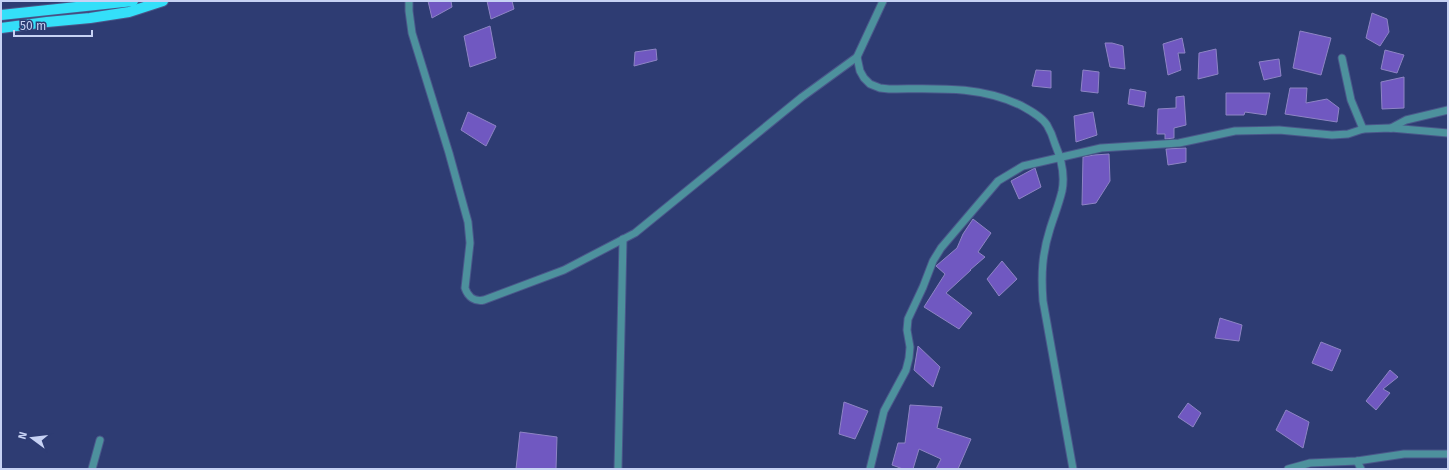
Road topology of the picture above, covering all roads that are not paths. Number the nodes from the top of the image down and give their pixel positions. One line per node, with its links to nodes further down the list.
1 (133, 1): 5 (main road)
2 (163, 1): 6 (main road)
3 (409, 1): 14 (street)
4 (884, 1): 7 (street)
5 (1, 15)
6 (1, 28)
7 (857, 57): 13 (street); 14 (street)
8 (1342, 58): 11 (street)
9 (1448, 110): 10 (street)
10 (1391, 128): 11 (street); 12 (street)
11 (1363, 129): 13 (street)
12 (1448, 133)
13 (1061, 157): 20 (street); 21 (street)
14 (623, 239): 19 (street)
15 (100, 440): 18 (street)
16 (1448, 454): 17 (street)
17 (1357, 460): 22 (street); 23 (street)
18 (92, 469)
19 (618, 469)
20 (870, 469)
21 (1073, 469)
22 (1289, 469)
23 (1361, 469)

